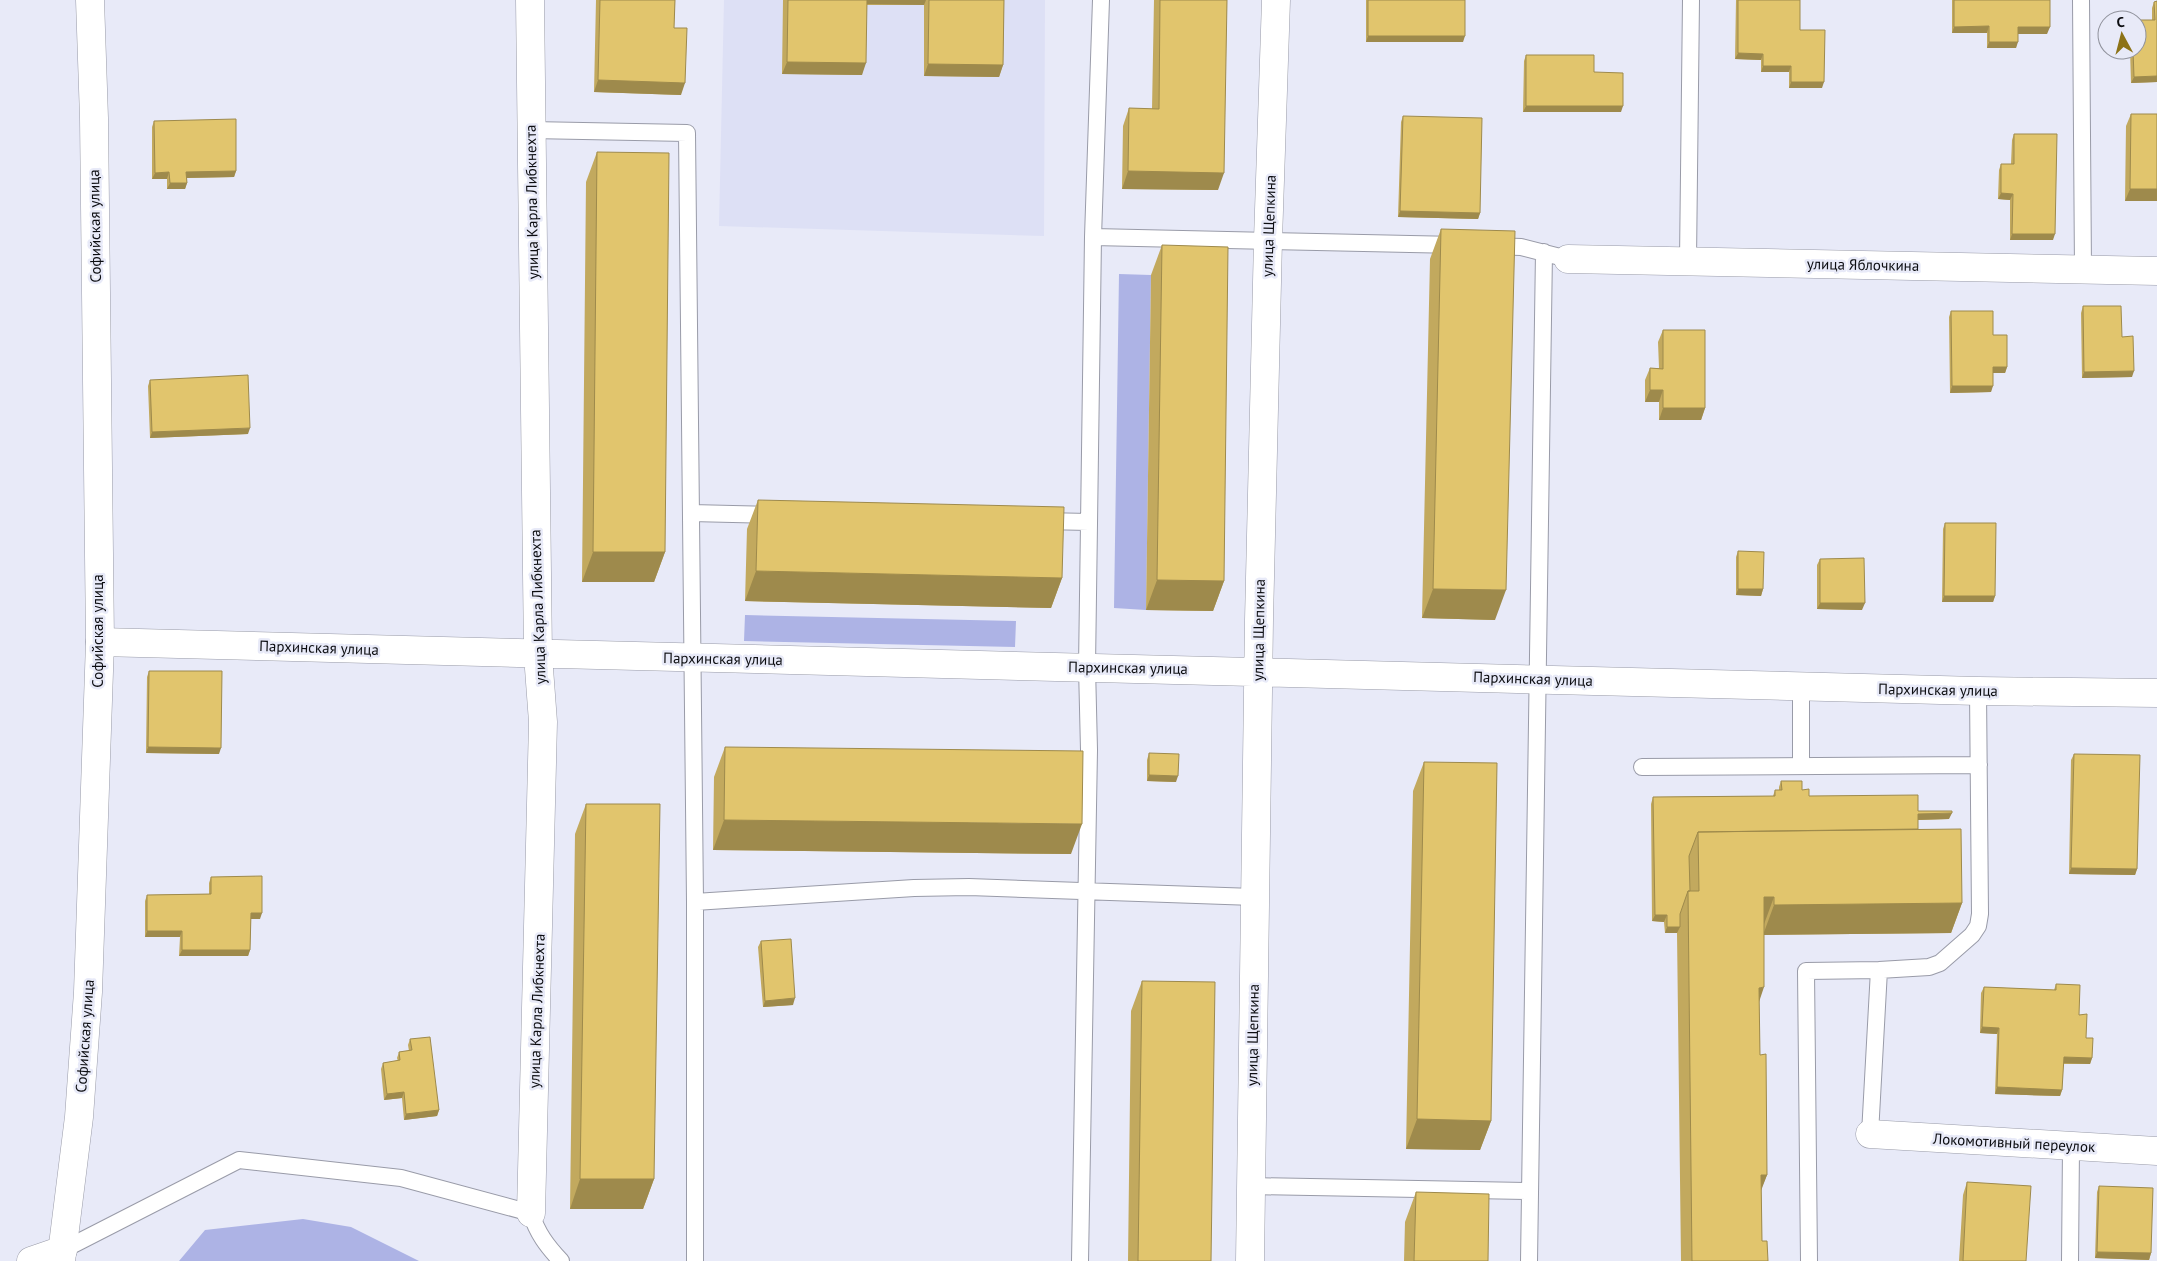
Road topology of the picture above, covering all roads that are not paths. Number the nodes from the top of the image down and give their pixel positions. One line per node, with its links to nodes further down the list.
1 (90, 0): 18 (street, Софийская улица)
2 (530, 0): 7 (street, улица Карла Либкнехта)
3 (1101, 0): 8 (lane)
4 (1276, 0): 9 (street, улица Щепкина)
5 (1691, 0): 11 (lane)
6 (2081, 0): 12 (lane)
7 (532, 130): 14 (lane); 19 (street, улица Карла Либкнехта)
8 (1093, 237): 9 (lane); 17 (lane)
9 (1268, 240): 10 (lane); 22 (street, улица Щепкина)
10 (1556, 256): 11 (street, улица Яблочкина); 23 (lane)
11 (1688, 261): 12 (street, улица Яблочкина)
12 (2083, 270): 13 (street, улица Яблочкина)
13 (2157, 271)
14 (691, 513): 15 (lane); 20 (lane)
15 (790, 515)
16 (1029, 520): 17 (lane)
17 (1089, 522): 21 (lane)
18 (100, 642): 19 (street, Пархинская улица); 40 (street, Софийская улица)
19 (538, 655): 20 (street, Пархинская улица); 39 (street, улица Карла Либкнехта)
20 (693, 658): 21 (street, Пархинская улица); 32 (lane)
21 (1087, 667): 22 (street, Пархинская улица); 30 (lane)
22 (1258, 672): 23 (street, Пархинская улица); 31 (street, улица Щепкина)
23 (1537, 679): 24 (street, Пархинская улица); 38 (lane)
24 (1801, 686): 25 (street, Пархинская улица); 28 (lane)
25 (1978, 691): 26 (street, Пархинская улица); 27 (lane)
26 (2157, 694)
27 (1979, 765): 28 (lane); 33 (lane)
28 (1801, 766): 29 (lane)
29 (1642, 767)
30 (1086, 890): 31 (lane); 32 (lane); 44 (lane)
31 (1254, 897): 37 (street, улица Щепкина)
32 (695, 902): 43 (lane)
33 (1880, 970): 34 (lane); 47 (lane)
34 (1870, 1134): 35 (street, Локомотивный переулок)
35 (2071, 1147): 36 (street, Локомотивный переулок); 48 (lane)
36 (2157, 1151)
37 (1251, 1186): 38 (lane); 45 (street, улица Щепкина)
38 (1529, 1192): 46 (lane)
39 (531, 1213): 40 (lane); 42 (lane)
40 (62, 1256): 41 (street)
41 (31, 1261)
42 (561, 1261)
43 (695, 1261)
44 (1080, 1261)
45 (1250, 1261)
46 (1529, 1261)
47 (1809, 1261)
48 (2070, 1261)

